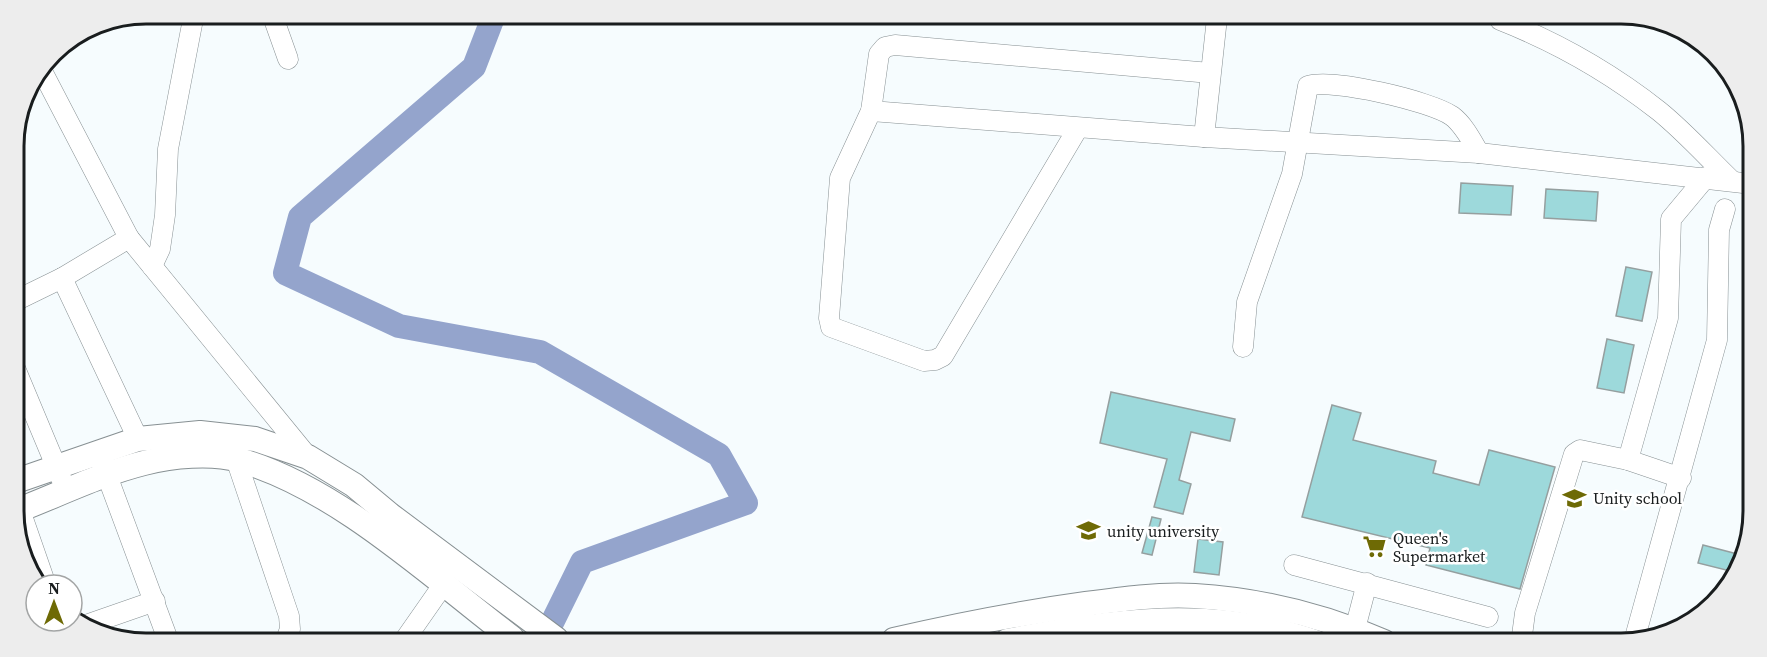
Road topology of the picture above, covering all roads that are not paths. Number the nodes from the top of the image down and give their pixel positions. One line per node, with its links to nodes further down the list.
1 (192, 24): 17 (street)
2 (276, 24): 5 (street)
3 (1215, 24): 6 (street)
4 (1508, 24): 14 (street)
5 (288, 59)
6 (1210, 73): 8 (street); 10 (street)
7 (45, 77): 16 (street)
8 (871, 111): 9 (street); 9 (street)
9 (1078, 128): 10 (street)
10 (1204, 137): 11 (street)
11 (1298, 143): 12 (street); 12 (street); 20 (street)
12 (1479, 153): 13 (street)
13 (1706, 177): 14 (street); 27 (street)
14 (1742, 183)
15 (1725, 209): 32 (street)
16 (129, 238): 17 (street); 18 (street)
17 (152, 266): 25 (street)
18 (62, 278): 19 (street); 22 (street)
19 (24, 291)
20 (1243, 347)
21 (24, 390): 28 (street)
22 (138, 439): 23 (main road); 24 (main road)
23 (276, 445): 25 (main road); 29 (main road)
24 (98, 453): 28 (main road); 30 (street)
25 (308, 457): 50 (main road)
26 (236, 459): 29 (main road); 30 (main road); 47 (street)
27 (1628, 460): 32 (street); 56 (street)
28 (56, 467): 31 (main road); 33 (street)
29 (272, 471): 39 (main road)
30 (108, 475): 33 (main road); 40 (street)
31 (24, 478)
32 (1681, 478): 45 (street)
33 (66, 490): 34 (main road)
34 (24, 508)
35 (25, 531): 37 (street)
36 (1294, 565): 38 (street)
37 (41, 572)
38 (1367, 583): 42 (street); 44 (street)
39 (443, 585): 48 (street); 49 (main road)
40 (155, 601): 43 (street); 46 (street)
41 (1006, 615): 44 (main road); 51 (main road); 52 (street)
42 (1488, 617)
43 (96, 622)
44 (1355, 629): 55 (main road)
45 (1637, 632)
46 (166, 633)
47 (288, 633)
48 (409, 633)
49 (505, 633)
50 (548, 633)
51 (925, 633)
52 (1002, 633)
53 (1051, 633): 54 (main road)
54 (1275, 633)
55 (1364, 633)
56 (1523, 633)

